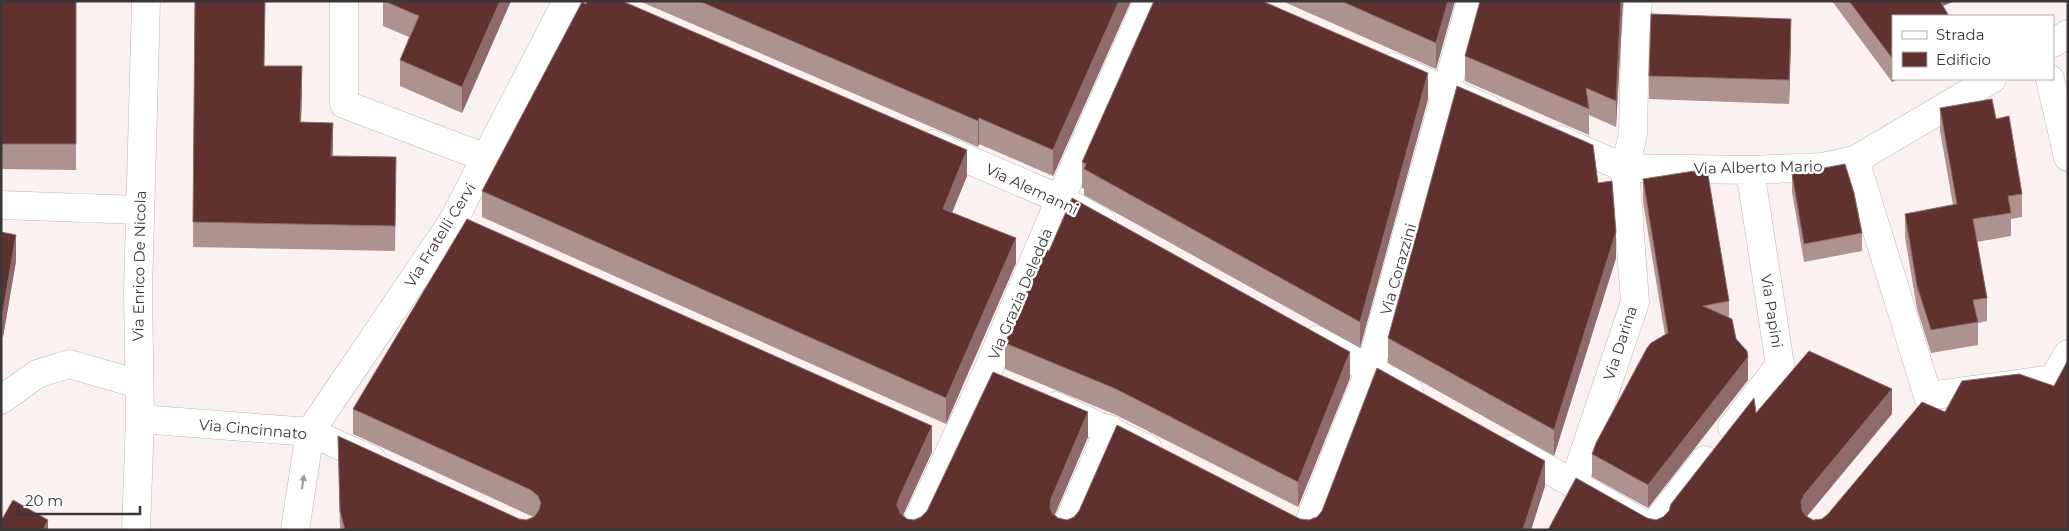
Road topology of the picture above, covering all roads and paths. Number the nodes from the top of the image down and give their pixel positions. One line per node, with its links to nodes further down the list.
1 (146, 1): 23 (street, Via Enrico De Nicola)
2 (344, 1): 17 (street)
3 (566, 1): 17 (street, Via Fratelli Cervi)
4 (1148, 1): 21 (street, Via Grazia Deledda)
5 (1471, 1): 12 (street, Via Corazzini)
6 (1638, 1): 19 (street, Via Darina)
7 (2068, 34): 8 (street)
8 (2054, 42)
9 (1367, 56): 12 (street)
10 (1990, 80): 18 (street, Via Alberto Mario)
11 (2050, 80): 16 (street)
12 (1448, 91): 13 (street); 29 (street, Via Corazzini)
13 (1511, 119)
14 (1538, 130): 19 (street, Via Alberto Mario)
15 (907, 133): 21 (street, Via Alemanni)
16 (2068, 157)
17 (486, 158): 24 (street, Via Fratelli Cervi)
18 (1855, 160): 20 (street, Via Alberto Mario); 33 (street)
19 (1625, 168): 20 (street, Via Alberto Mario); 43 (street, Via Darina)
20 (1750, 170): 45 (street, Via Papini)
21 (1060, 199): 25 (street, Via Alemanni); 30 (street, Via Grazia Deledda)
22 (1, 205): 23 (street)
23 (140, 210): 32 (street, Via Enrico De Nicola)
24 (453, 221): 26 (street); 39 (street, Via Fratelli Cervi)
25 (1120, 232)
26 (480, 233)
27 (1293, 327): 29 (street)
28 (2068, 354): 31 (street)
29 (1370, 369): 35 (street); 50 (street, Via Corazzini)
30 (985, 377): 38 (street); 48 (street, Via Grazia Deledda)
31 (2060, 382): 33 (street)
32 (139, 384): 34 (street); 37 (street, Via Enrico De Nicola)
33 (1928, 396): 36 (street)
34 (1, 400)
35 (1430, 403)
36 (1910, 418)
37 (140, 419): 39 (street, Via Cincinnato); 46 (street, Via Enrico De Nicola)
38 (1109, 430): 41 (street); 49 (street)
39 (310, 432): 42 (street, Via Cincinnato); 47 (street, one-way to 39)
40 (1489, 436): 43 (street)
41 (1169, 460)
42 (391, 469)
43 (1574, 483): 45 (street)
44 (1281, 516): 50 (street)
45 (1654, 529)
46 (136, 530)
47 (295, 530)
48 (912, 530)
49 (1065, 530)
50 (1307, 530)

